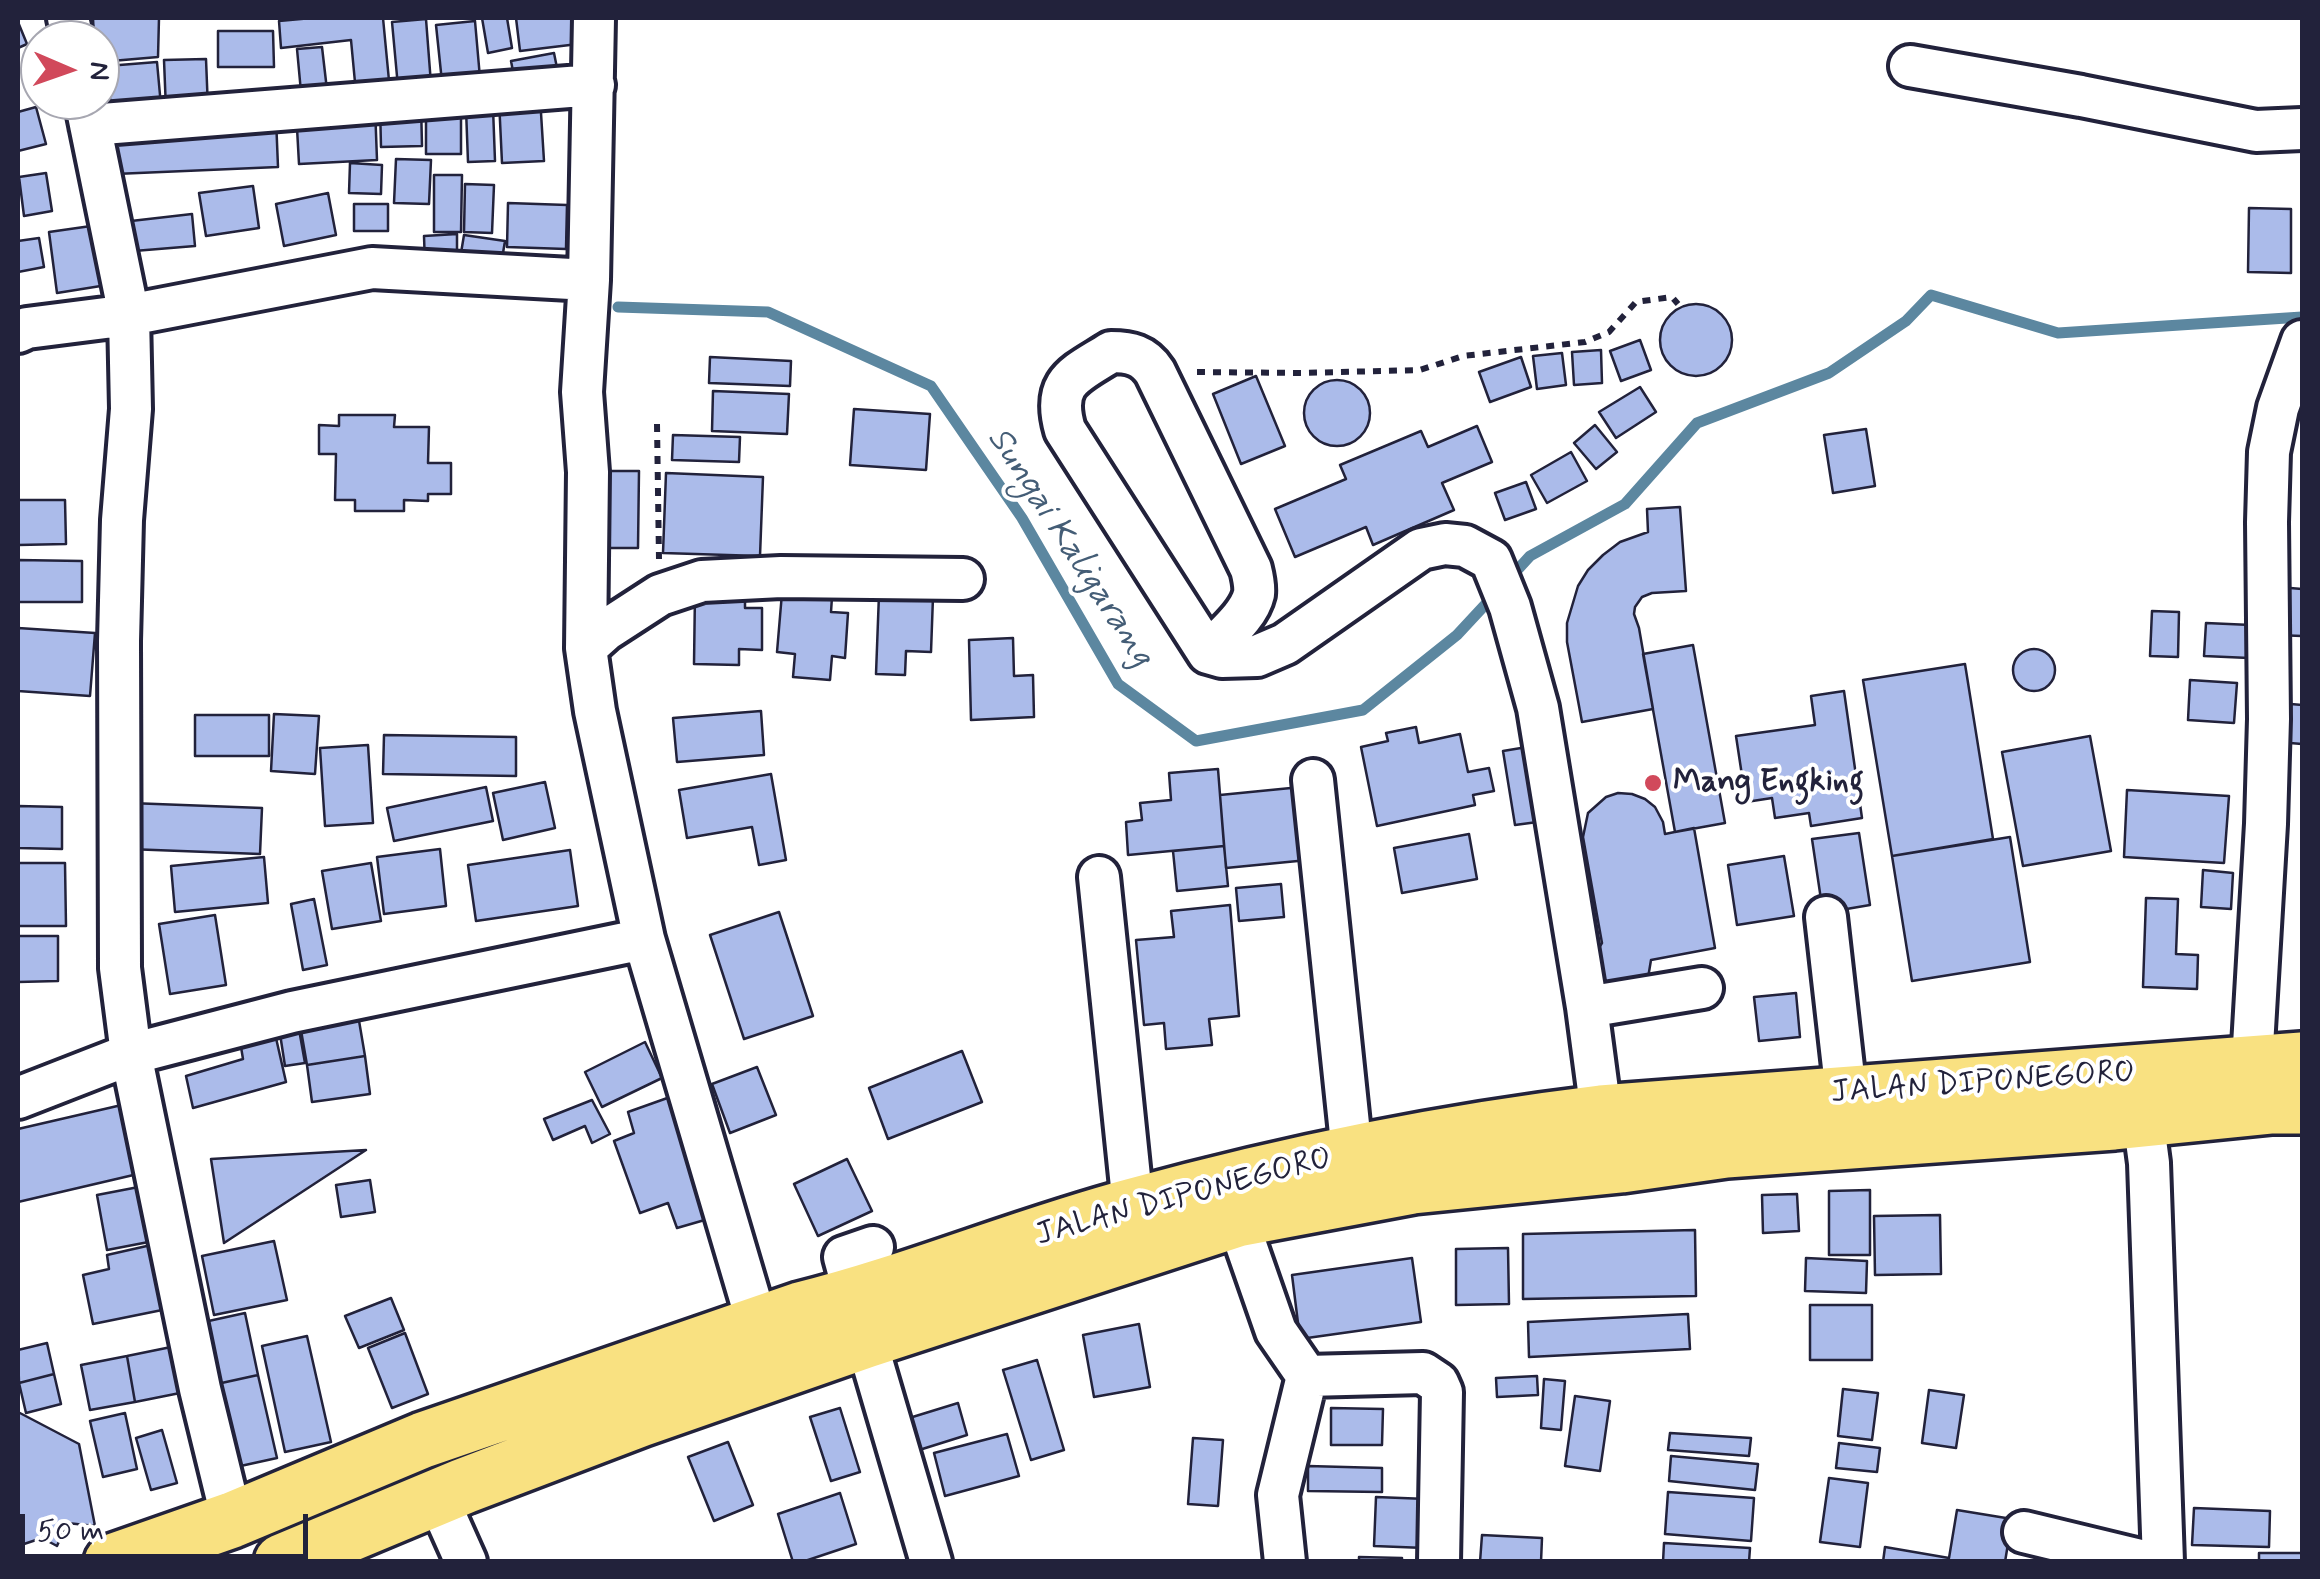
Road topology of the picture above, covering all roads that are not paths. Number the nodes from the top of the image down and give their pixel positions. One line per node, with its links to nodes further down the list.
1 (594, 18): 3 (street)
2 (1910, 66): 6 (street)
3 (594, 86): 4 (street); 7 (street)
4 (120, 110)
5 (90, 120): 8 (street)
6 (2302, 129)
7 (590, 280): 8 (street); 12 (street)
8 (129, 316): 9 (street); 20 (street)
9 (18, 332)
10 (2302, 340): 21 (street)
11 (963, 580): 12 (street)
12 (586, 648): 17 (street)
13 (1208, 652): 13 (street); 19 (street)
14 (1314, 780): 27 (street)
15 (1099, 877): 29 (street)
16 (1826, 916): 22 (street)
17 (644, 939): 20 (street); 32 (street)
18 (1702, 988): 19 (street)
19 (1587, 1007): 26 (street)
20 (131, 1054): 24 (street); 35 (street)
21 (2277, 1061): 23 (highway, JALAN DIPONEGORO)
22 (1846, 1094): 23 (highway, JALAN DIPONEGORO); 26 (highway, JALAN DIPONEGORO)
23 (2137, 1096): 25 (highway, JALAN DIPONEGORO); 28 (highway, JALAN DIPONEGORO); 44 (street)
24 (18, 1098)
25 (2302, 1106)
26 (1601, 1112): 27 (highway, JALAN DIPONEGORO); 28 (street)
27 (1352, 1153): 29 (highway, JALAN DIPONEGORO)
28 (1621, 1165): 30 (highway, JALAN DIPONEGORO)
29 (1132, 1206): 31 (highway, JALAN DIPONEGORO)
30 (1237, 1220): 31 (highway, JALAN DIPONEGORO); 33 (street)
31 (867, 1294): 32 (highway, JALAN DIPONEGORO); 40 (street)
32 (768, 1348): 34 (highway, JALAN DIPONEGORO); 35 (highway, JALAN DIPONEGORO)
33 (1306, 1376): 41 (street); 42 (street)
34 (437, 1497): 38 (highway, JALAN DIPONEGORO); 39 (street)
35 (232, 1520): 37 (highway, JALAN DIPONEGORO)
36 (2024, 1532): 43 (street)
37 (113, 1561)
38 (282, 1562)
39 (466, 1562)
40 (930, 1562)
41 (1285, 1562)
42 (1439, 1562)
43 (2148, 1562)
44 (2163, 1562)

